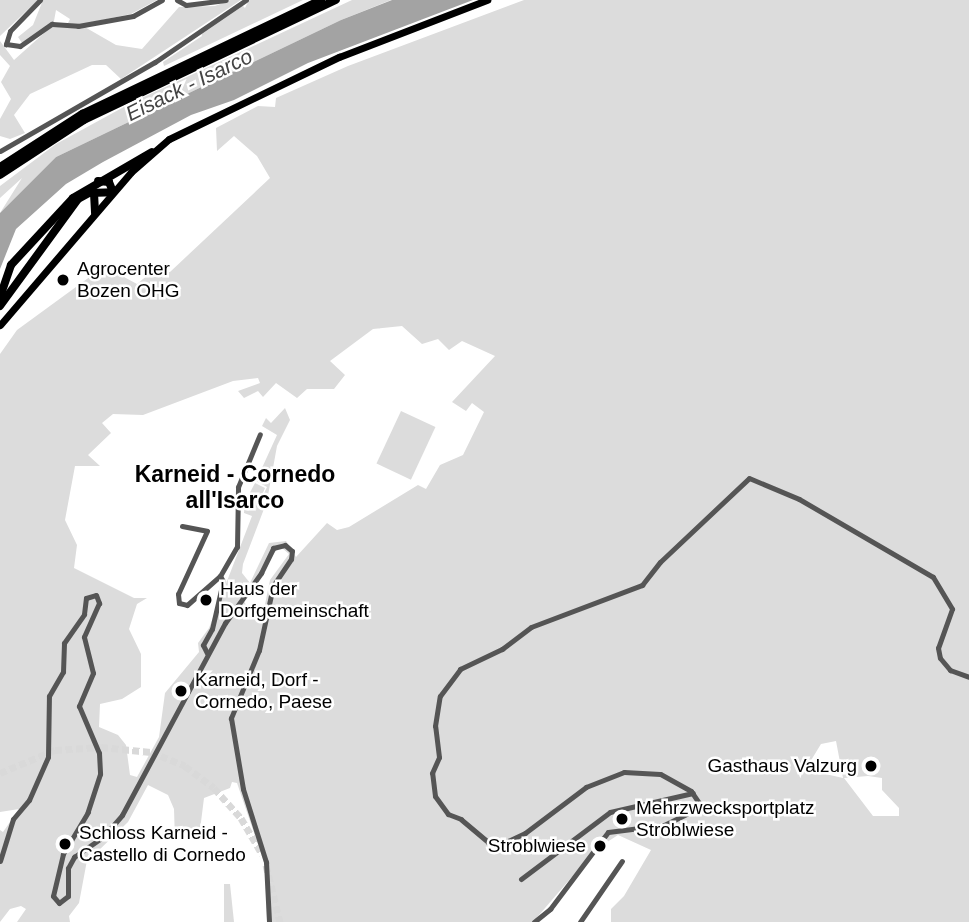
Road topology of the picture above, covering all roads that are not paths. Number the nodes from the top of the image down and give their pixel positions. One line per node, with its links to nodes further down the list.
1 (40, 0): 2 (street)
2 (162, 0)
3 (177, 0): 4 (street)
4 (226, 0)
5 (246, 0): 9 (street)
6 (321, 0): 12 (highway)
7 (336, 0): 10 (highway)
8 (487, 0): 11 (main road)
9 (0, 151)
10 (30, 152): 13 (highway); 14 (highway)
11 (152, 152): 15 (highway); 16 (main road)
12 (0, 167)
13 (0, 175)
14 (0, 180)
15 (98, 181): 16 (highway); 19 (highway)
16 (113, 192): 17 (highway); 18 (main road)
17 (94, 193): 18 (highway); 20 (highway)
18 (95, 213): 21 (main road)
19 (0, 296)
20 (0, 306)
21 (0, 325)
22 (260, 434): 24 (street)
23 (181, 526): 24 (street)
24 (220, 576): 25 (street)
25 (207, 653): 28 (street); 31 (street)
26 (969, 677): 27 (street)
27 (692, 792): 30 (street); 32 (street)
28 (0, 861)
29 (622, 861): 33 (street)
30 (521, 879)
31 (269, 922)
32 (534, 922)
33 (580, 922)

